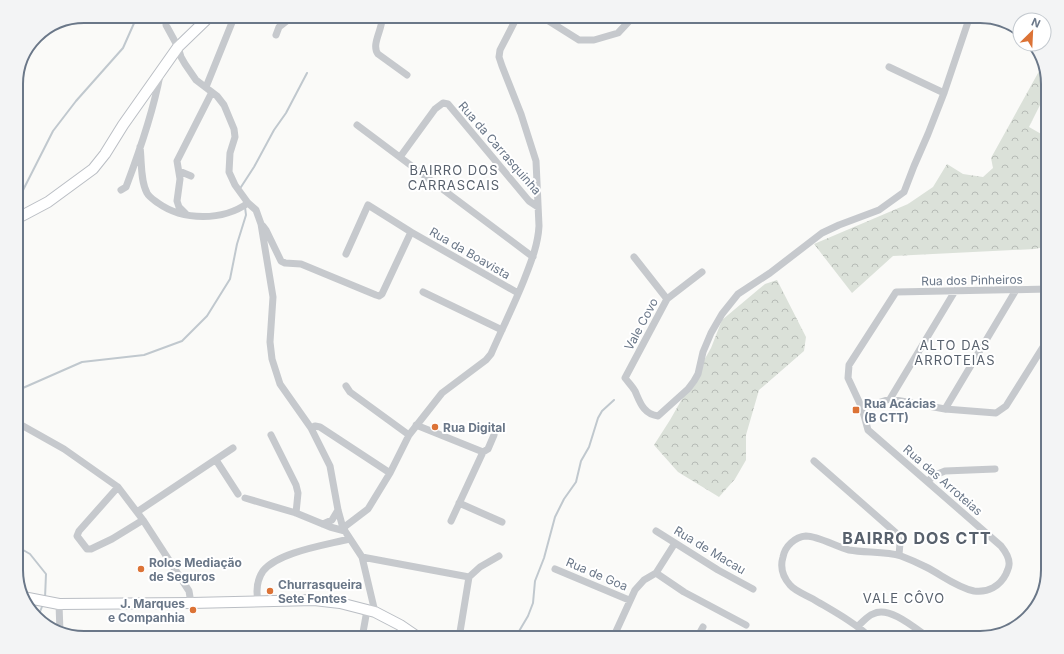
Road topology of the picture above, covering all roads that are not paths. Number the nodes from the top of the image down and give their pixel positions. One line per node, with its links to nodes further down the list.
1 (167, 23): 11 (street)
2 (203, 23): 11 (main road)
3 (232, 23): 15 (street)
4 (285, 23): 10 (street)
5 (382, 23): 14 (street)
6 (514, 23): 25 (street)
7 (552, 23): 8 (street)
8 (627, 23)
9 (968, 23): 17 (street)
10 (276, 35)
11 (178, 47): 13 (main road); 15 (street)
12 (889, 67): 17 (street)
13 (160, 74): 19 (street); 27 (main road)
14 (407, 75)
15 (206, 87): 16 (street)
16 (212, 92): 21 (street); 24 (street)
17 (944, 93): 40 (street, Vale Covo)
18 (357, 124): 20 (street)
19 (140, 147): 23 (street); 26 (street)
20 (400, 157): 25 (street, Rua da Carrasquinha); 31 (street)
21 (179, 171): 22 (street); 26 (street)
22 (191, 176)
23 (121, 190)
24 (250, 205): 26 (street); 28 (street)
25 (538, 207): 31 (street)
26 (186, 214)
27 (23, 215)
28 (261, 224): 29 (street, Rua da Boavista); 49 (street)
29 (411, 232): 30 (street, Rua da Boavista); 39 (street, Rua da Boavista)
30 (346, 254)
31 (533, 257): 39 (street)
32 (634, 257): 40 (street)
33 (702, 272): 40 (street, Vale Covo)
34 (1041, 289): 35 (street, Rua dos Pinheiros)
35 (1016, 290): 36 (street, Rua dos Pinheiros); 46 (street)
36 (955, 291): 38 (street, Rua dos Pinheiros); 44 (street)
37 (423, 292): 41 (street)
38 (896, 292): 45 (street, Rua das Arroteias)
39 (518, 293): 41 (street)
40 (667, 299)
41 (502, 330): 48 (street)
42 (1041, 350): 46 (street)
43 (346, 386): 51 (street)
44 (890, 399): 45 (street); 46 (street)
45 (862, 408): 59 (street, Rua das Arroteias)
46 (945, 409)
47 (23, 426): 60 (street)
48 (416, 426): 51 (street); 54 (street)
49 (311, 428): 58 (street); 64 (street)
50 (271, 435): 66 (street)
51 (408, 435): 58 (street)
52 (494, 435): 54 (street)
53 (234, 448): 55 (street)
54 (483, 452): 63 (street)
55 (216, 460): 61 (street); 65 (street)
56 (814, 461): 75 (street)
57 (995, 469): 59 (street)
58 (390, 473): 71 (street)
59 (928, 481): 75 (street, Rua das Arroteias)
60 (118, 487): 65 (street); 67 (street)
61 (238, 494)
62 (245, 498): 66 (street)
63 (459, 503): 68 (street); 69 (street)
64 (338, 510): 70 (street); 71 (street)
65 (137, 512): 67 (street)
66 (296, 513): 70 (street)
67 (143, 520): 85 (street)
68 (451, 521)
69 (502, 522)
70 (323, 524): 71 (street)
71 (344, 530): 73 (street)
72 (656, 531): 74 (street, Rua de Macau)
73 (349, 539): 77 (street); 84 (street)
74 (675, 543): 79 (street); 81 (street, Rua de Macau)
75 (899, 555): 91 (street, Rua das Arroteias)
76 (499, 556): 80 (street)
77 (362, 557): 80 (street); 87 (street)
78 (555, 568): 83 (street, Rua de Goa)
79 (656, 572): 83 (street); 88 (street)
80 (469, 577): 94 (street)
81 (753, 589)
82 (30, 598): 86 (main road)
83 (629, 600): 95 (street)
84 (258, 601): 85 (main road); 87 (main road)
85 (191, 603): 86 (main road)
86 (59, 604): 89 (street)
87 (371, 611): 92 (street); 93 (main road)
88 (746, 625)
89 (60, 626)
90 (703, 626): 96 (street)
91 (858, 626): 97 (street, Rua das Arroteias); 98 (street)
92 (364, 631)
93 (409, 631)
94 (461, 631)
95 (616, 631)
96 (700, 631)
97 (863, 631)
98 (919, 631)

